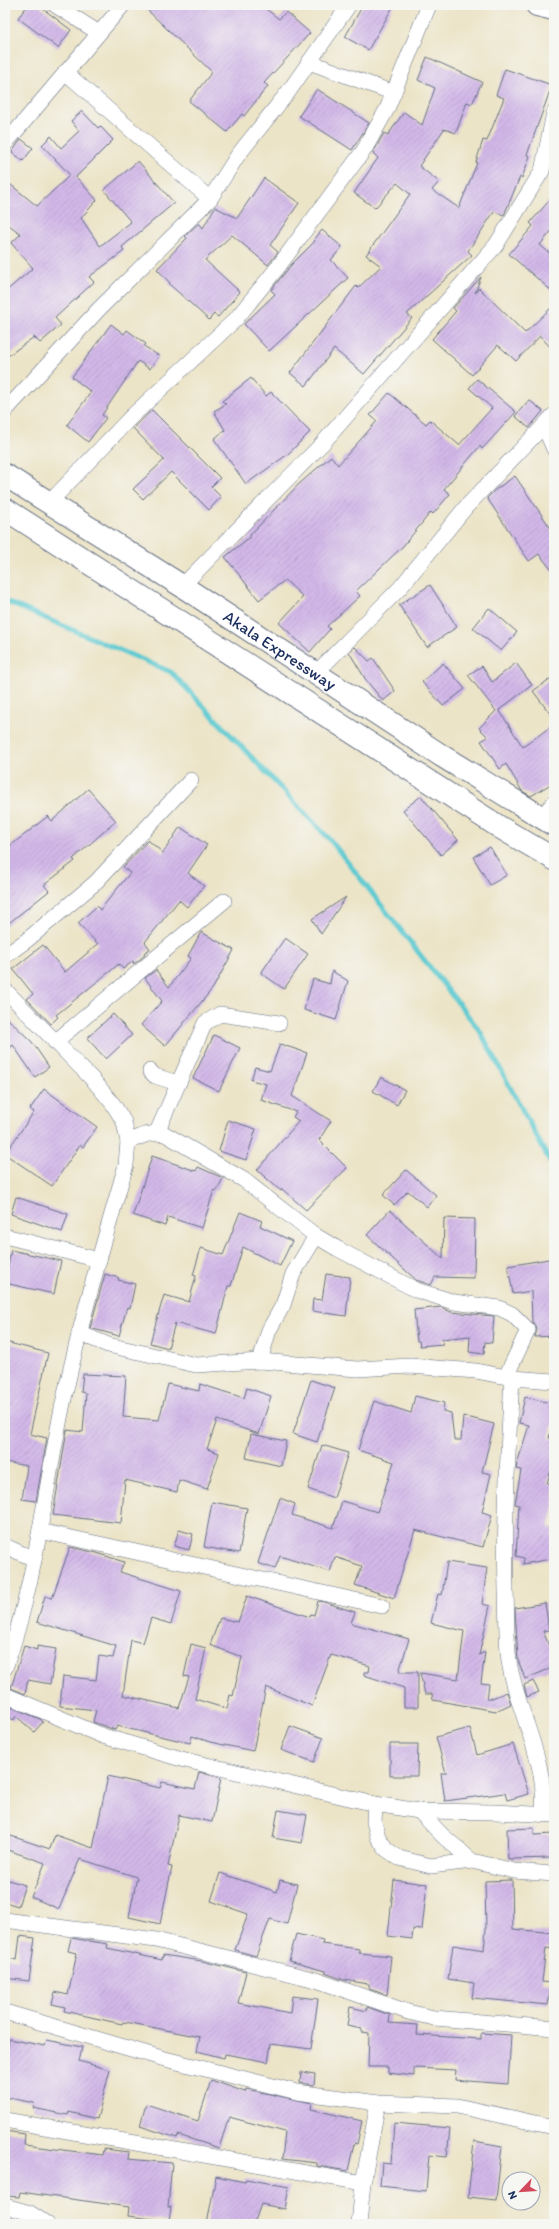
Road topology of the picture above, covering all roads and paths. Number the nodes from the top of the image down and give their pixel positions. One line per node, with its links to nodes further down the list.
1 (55, 5): 7 (street)
2 (123, 5): 7 (street)
3 (349, 5): 8 (street)
4 (428, 5): 10 (street)
5 (537, 5): 6 (main road)
6 (554, 9)
7 (99, 33): 9 (street)
8 (309, 62): 10 (street); 14 (street)
9 (65, 72): 12 (street); 14 (street)
10 (394, 93): 19 (street)
11 (554, 113): 13 (street)
12 (5, 144)
13 (551, 144): 21 (street)
14 (210, 199): 15 (street)
15 (5, 411)
16 (549, 421): 17 (street); 22 (street)
17 (554, 450)
18 (9, 486): 19 (main road, Akala Expressway)
19 (49, 503): 21 (main road, Akala Expressway)
20 (5, 509): 25 (main road, Akala Expressway)
21 (182, 586): 22 (main road, Akala Expressway)
22 (316, 673): 24 (main road, Akala Expressway)
23 (191, 780): 27 (street)
24 (550, 815)
25 (554, 859)
26 (224, 901): 30 (street)
27 (5, 956)
28 (5, 990): 30 (street)
29 (279, 1023): 32 (street)
30 (55, 1042): 34 (street)
31 (150, 1071): 32 (street)
32 (177, 1083): 33 (street)
33 (157, 1132): 34 (street); 36 (street)
34 (128, 1142): 37 (street)
35 (5, 1236): 37 (street)
36 (316, 1236): 39 (street); 40 (street)
37 (99, 1260): 38 (street)
38 (79, 1333): 39 (street); 42 (street)
39 (260, 1361): 40 (street)
40 (513, 1378): 41 (street); 50 (street)
41 (554, 1381)
42 (40, 1531): 44 (street); 45 (street)
43 (5, 1546): 44 (street)
44 (34, 1559): 46 (street)
45 (382, 1606)
46 (5, 1668)
47 (5, 1695): 48 (street)
48 (375, 1804): 49 (street); 51 (street)
49 (419, 1811): 50 (street); 51 (street)
50 (549, 1814)
51 (472, 1861): 52 (street)
52 (554, 1874)
53 (5, 1920): 55 (street)
54 (5, 2012): 56 (street)
55 (554, 2028)
56 (378, 2103): 58 (street); 59 (street)
57 (5, 2120): 59 (street)
58 (554, 2127)
59 (363, 2183): 62 (street)
60 (5, 2206): 61 (street)
61 (47, 2224)
62 (358, 2224)

